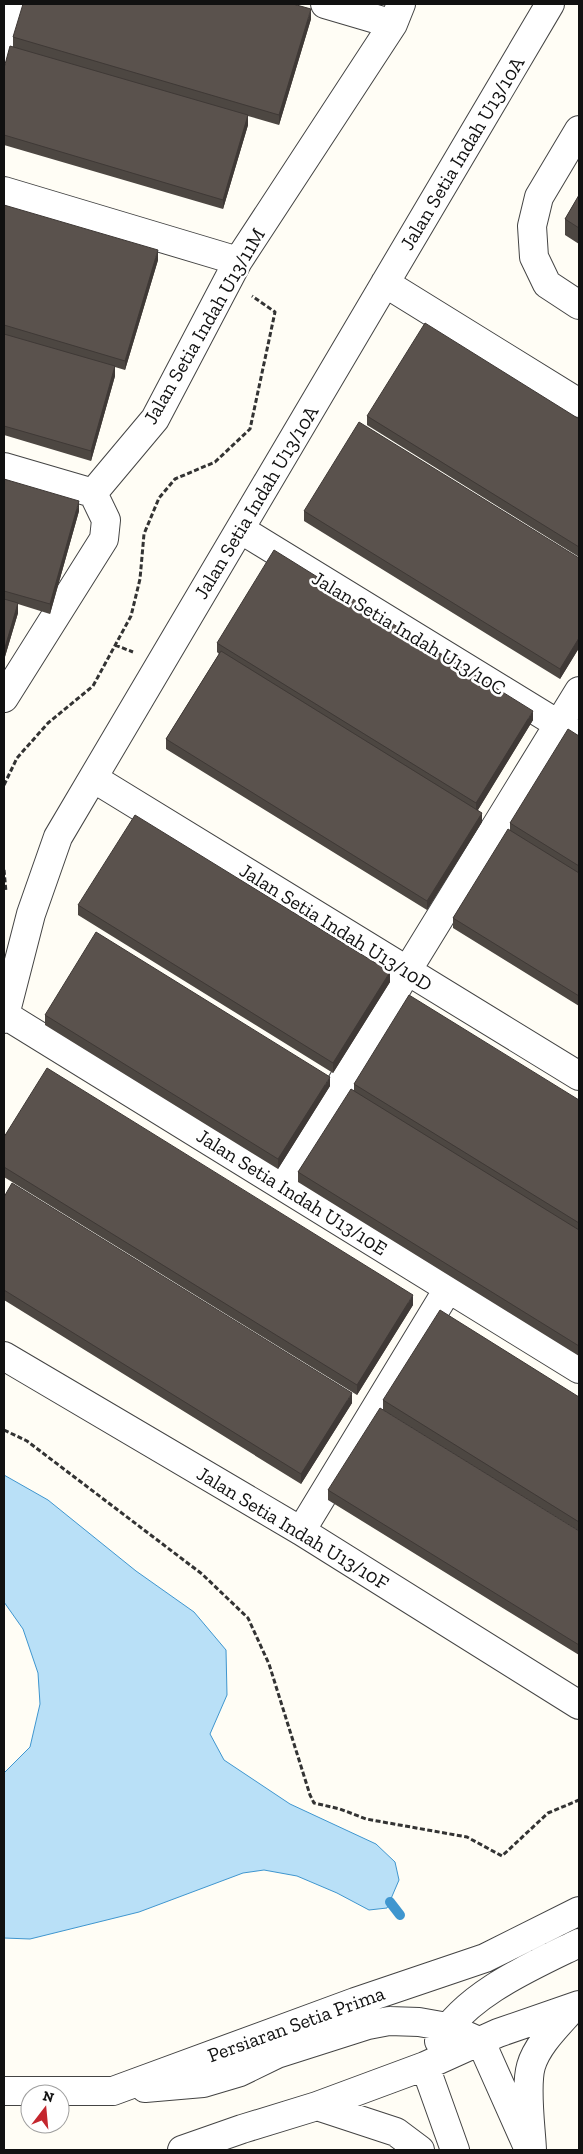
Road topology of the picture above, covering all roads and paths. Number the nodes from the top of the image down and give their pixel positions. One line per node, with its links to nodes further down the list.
1 (18, 4): 5 (street)
2 (325, 4): 4 (street)
3 (550, 4): 9 (street, Jalan Setia Indah U13/10A)
4 (397, 14): 8 (street, Jalan Setia Indah U13/11M)
5 (4, 51)
6 (579, 130): 10 (street)
7 (4, 191): 8 (street)
8 (238, 261): 14 (street, Jalan Setia Indah U13/11M)
9 (385, 283): 12 (street); 15 (street, Jalan Setia Indah U13/10A)
10 (579, 305)
11 (276, 312): 20 (path)
12 (579, 403)
13 (4, 467): 14 (street)
14 (93, 493): 17 (street)
15 (240, 529): 18 (street, Jalan Setia Indah U13/10C); 19 (street, Jalan Setia Indah U13/10A)
16 (579, 692): 18 (street)
17 (4, 698)
18 (569, 731): 23 (street)
19 (93, 778): 23 (street, Jalan Setia Indah U13/10D); 24 (street, Jalan Setia Indah U13/10A)
20 (4, 784)
21 (4, 870): 22 (path)
22 (6, 894)
23 (407, 972): 25 (street, Jalan Setia Indah U13/10D); 26 (street)
24 (4, 1017): 26 (street, Jalan Setia Indah U13/10E)
25 (579, 1076)
26 (282, 1186): 27 (street, Jalan Setia Indah U13/10E)
27 (448, 1289): 29 (street, Jalan Setia Indah U13/10E); 31 (street)
28 (4, 1356): 31 (street, Jalan Setia Indah U13/10F)
29 (579, 1370)
30 (4, 1430): 33 (path)
31 (301, 1531): 32 (street, Jalan Setia Indah U13/10F)
32 (579, 1704)
33 (579, 1800)
34 (579, 1912): 41 (street, Persiaran Setia Prima)
35 (579, 1943): 37 (street)
36 (575, 2007): 38 (street); 47 (street)
37 (448, 2027): 38 (street); 39 (street); 41 (street)
38 (481, 2042): 39 (street); 47 (street)
39 (425, 2066): 42 (street); 46 (street)
40 (4, 2091): 41 (street, Persiaran Setia Prima)
41 (113, 2091)
42 (317, 2106): 43 (street); 45 (street)
43 (234, 2140): 44 (street)
44 (182, 2150)
45 (420, 2150)
46 (454, 2150)
47 (531, 2150)

